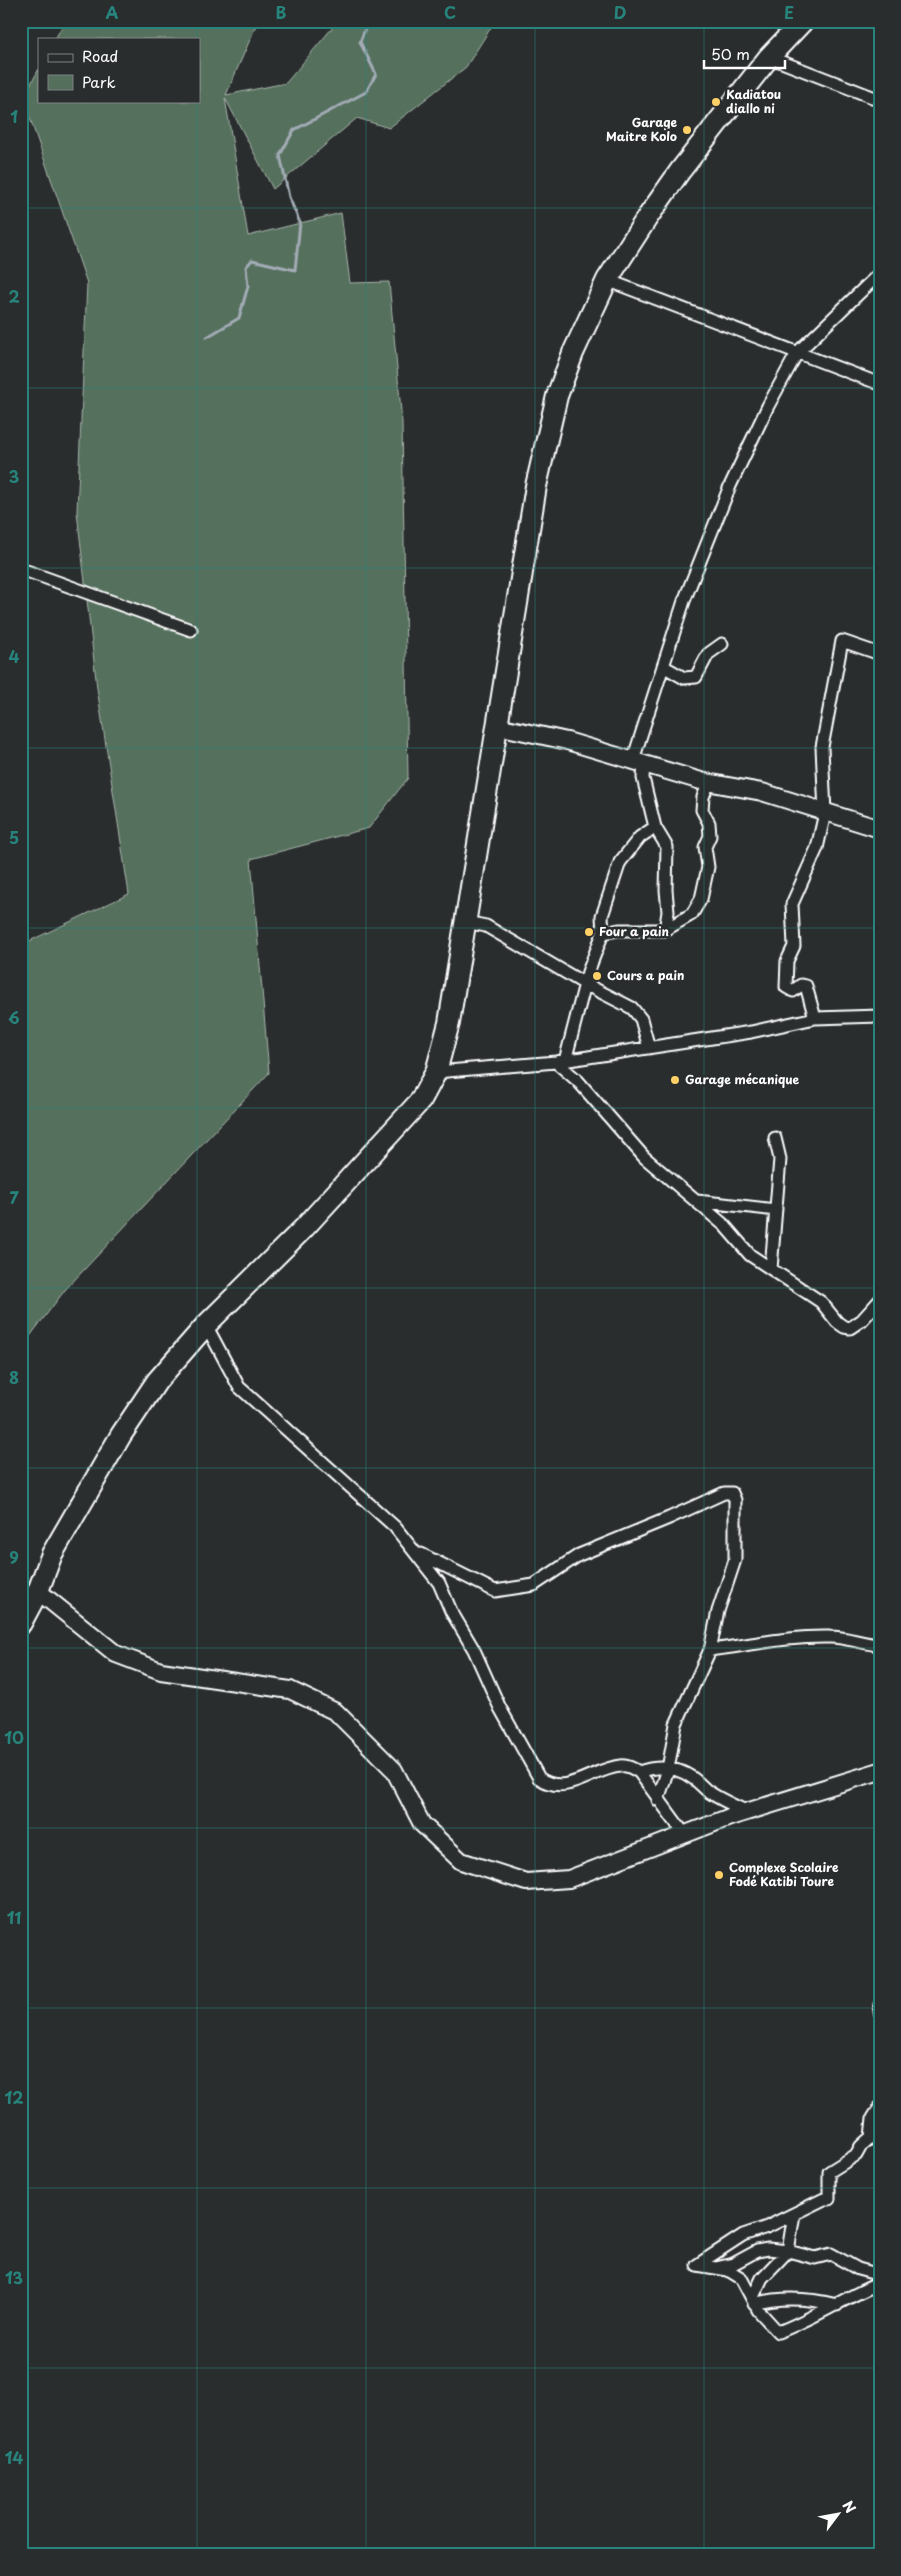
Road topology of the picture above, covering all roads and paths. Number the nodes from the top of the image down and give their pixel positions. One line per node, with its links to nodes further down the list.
1 (803, 21): 2 (highway)
2 (769, 57): 3 (street); 5 (highway)
3 (880, 100)
4 (880, 273): 6 (street)
5 (607, 280): 6 (street); 13 (highway)
6 (797, 354): 7 (street); 12 (street)
7 (880, 384)
8 (21, 569): 9 (street)
9 (191, 630)
10 (722, 644): 12 (street)
11 (880, 654): 16 (street)
12 (663, 666): 14 (street)
13 (497, 726): 14 (street); 19 (highway)
14 (639, 762): 15 (street); 17 (street)
15 (709, 782): 16 (street); 20 (street)
16 (825, 813): 18 (street); 24 (street)
17 (655, 827): 20 (street); 21 (street)
18 (880, 829)
19 (466, 922): 22 (street); 27 (highway)
20 (664, 930): 21 (street)
21 (603, 933): 22 (street)
22 (585, 984): 25 (street); 26 (street)
23 (880, 1016): 24 (street)
24 (815, 1018): 25 (street)
25 (649, 1048): 26 (street)
26 (560, 1062): 27 (street); 29 (street)
27 (436, 1072): 33 (highway)
28 (775, 1138): 30 (street)
29 (697, 1201): 30 (street); 31 (street)
30 (776, 1210): 31 (street)
31 (771, 1269): 32 (street)
32 (880, 1300)
33 (206, 1325): 34 (street); 35 (highway)
34 (418, 1553): 38 (street); 41 (street)
35 (38, 1591): 36 (highway); 44 (street)
36 (21, 1623)
37 (880, 1645): 38 (street)
38 (710, 1650): 39 (street)
39 (668, 1769): 41 (street); 42 (street); 43 (street)
40 (880, 1771): 43 (street)
41 (639, 1772): 42 (street)
42 (658, 1800): 44 (street)
43 (748, 1812): 44 (street)
44 (685, 1835)
45 (880, 2005): 46 (street)
46 (880, 2012)
47 (880, 2107): 48 (street)
48 (794, 2214): 49 (street); 50 (street)
49 (788, 2250): 50 (street); 51 (street); 53 (street)
50 (716, 2268): 53 (street)
51 (880, 2275)
52 (880, 2283): 54 (street)
53 (753, 2302): 54 (street); 54 (street)
54 (837, 2305)

